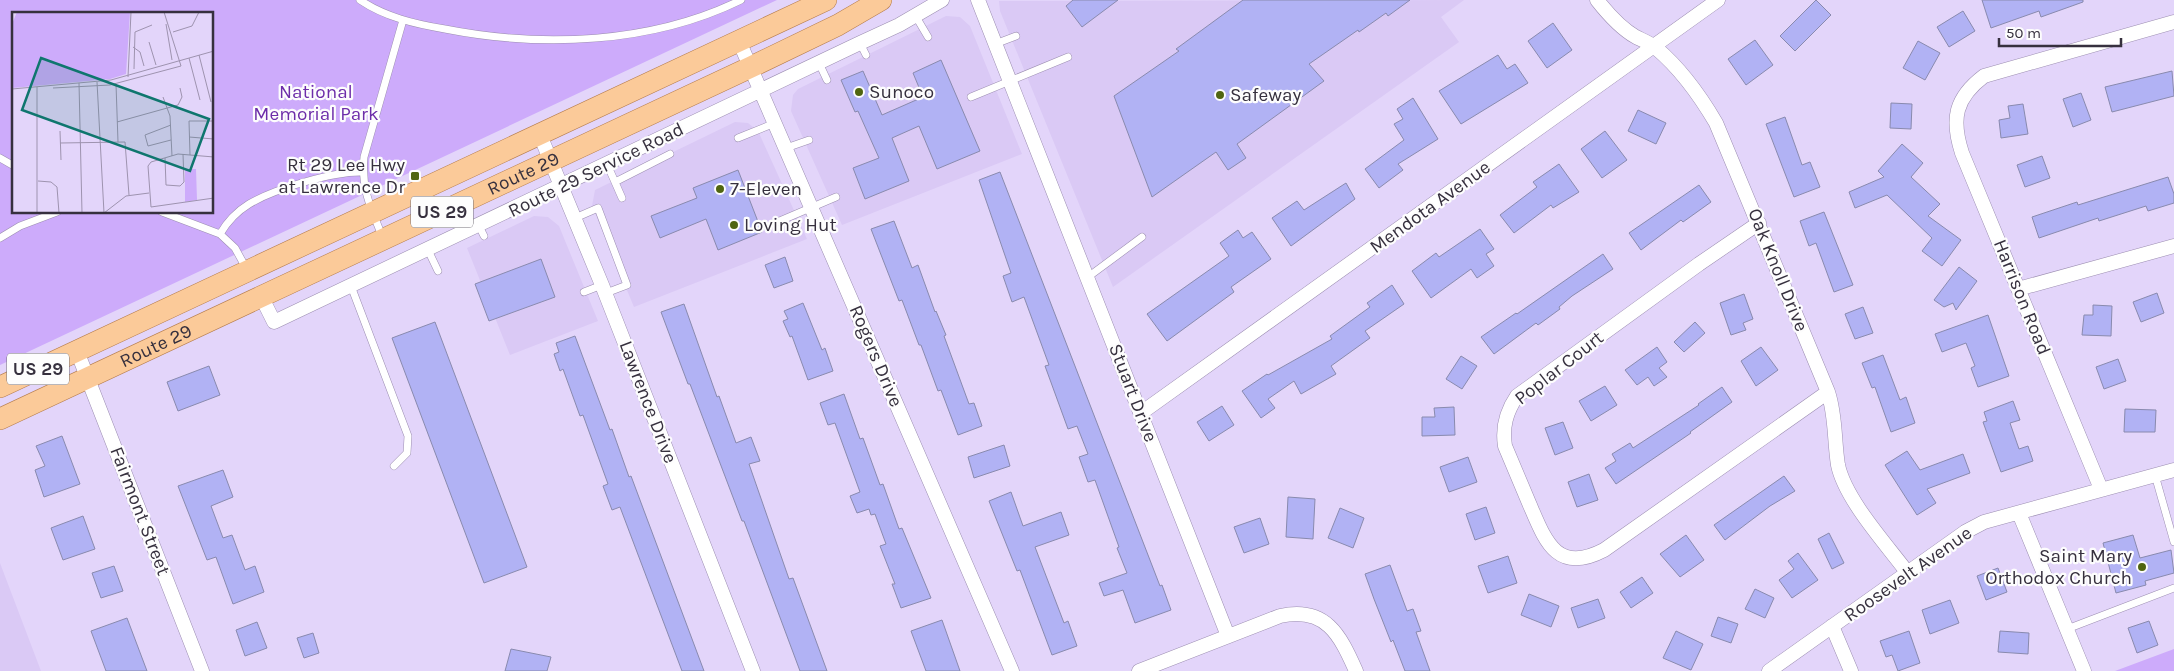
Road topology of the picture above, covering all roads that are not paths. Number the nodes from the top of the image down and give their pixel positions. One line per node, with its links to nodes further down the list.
1 (360, 0): 10 (lane)
2 (741, 0): 10 (lane)
3 (826, 0): 14 (main road, Route 29 / US 29)
4 (881, 0): 19 (main road, Route 29 / US 29)
5 (942, 0): 9 (street, Route 29 Service Road)
6 (978, 0): 15 (street, Stuart Drive)
7 (1597, 0): 16 (street, Oak Knoll Drive)
8 (1718, 0): 16 (street, Mendota Avenue)
9 (915, 15): 13 (lane); 18 (street, Route 29 Service Road)
10 (403, 20): 34 (lane)
11 (2174, 22): 57 (street, Harrison Road)
12 (1016, 36): 15 (lane)
13 (928, 37)
14 (739, 41): 19 (street, Rogers Drive); 25 (main road, Route 29 / US 29)
15 (995, 44): 21 (street, Stuart Drive)
16 (1654, 46): 45 (street, Oak Knoll Drive); 64 (street, Mendota Avenue)
17 (1068, 57): 21 (lane)
18 (820, 63): 20 (lane); 22 (street, Route 29 Service Road)
19 (751, 67): 22 (street, Rogers Drive); 31 (main road, Route 29 / US 29)
20 (827, 80)
21 (1010, 82): 23 (lane); 54 (street, Stuart Drive)
22 (761, 91): 24 (street, Rogers Drive); 32 (street, Route 29 Service Road)
23 (971, 97)
24 (776, 123): 26 (lane); 28 (street, Rogers Drive)
25 (540, 134): 31 (street, Lawrence Drive); 40 (main road, Route 29 / US 29)
26 (738, 138)
27 (809, 140): 28 (lane)
28 (786, 148): 39 (street, Rogers Drive)
29 (670, 154): 35 (lane)
30 (0, 158): 33 (lane)
31 (551, 159): 36 (street, Lawrence Drive); 49 (main road, Route 29 / US 29)
32 (607, 164): 35 (lane); 36 (street, Route 29 Service Road)
33 (12, 165)
34 (362, 172): 40 (lane); 46 (lane)
35 (615, 182): 38 (lane)
36 (562, 185): 43 (street, Lawrence Drive); 51 (street, Route 29 Service Road)
37 (836, 197): 39 (lane)
38 (622, 198)
39 (812, 207): 44 (lane); 79 (street, Rogers Drive)
40 (373, 212): 49 (lane); 52 (main road, Route 29 / US 29)
41 (52, 214): 48 (lane)
42 (167, 214): 46 (lane)
43 (575, 218): 56 (street, Lawrence Drive); 56 (lane)
44 (775, 223)
45 (1759, 224): 63 (street, Oak Knoll Drive); 63 (street, Poplar Court)
46 (220, 234): 52 (lane)
47 (1142, 237): 54 (lane)
48 (0, 238)
49 (384, 239): 59 (main road, Route 29 / US 29)
50 (2174, 246): 57 (street)
51 (428, 250): 53 (lane); 55 (street, Route 29 Service Road)
52 (248, 271): 60 (main road, Route 29 / US 29)
53 (438, 271)
54 (1088, 277): 64 (street, Stuart Drive)
55 (351, 286): 59 (street, Route 29 Service Road); 66 (lane)
56 (604, 289): 58 (lane); 78 (street, Lawrence Drive)
57 (2018, 289): 69 (street, Harrison Road)
58 (584, 292)
59 (261, 296): 61 (main road, Route 29 / US 29)
60 (77, 351): 61 (street, Fairmont Street); 62 (main road, Route 29 / US 29)
61 (89, 378): 65 (main road, Route 29 / US 29); 77 (street, Fairmont Street)
62 (0, 387)
63 (1828, 392): 72 (street, Oak Knoll Drive)
64 (1141, 413): 76 (street, Stuart Drive)
65 (0, 419)
66 (394, 466)
67 (2174, 470): 68 (street, Roosevelt Avenue)
68 (2154, 475): 69 (street, Roosevelt Avenue); 71 (lane)
69 (2101, 489): 70 (street, Roosevelt Avenue)
70 (2019, 513): 72 (street, Roosevelt Avenue); 75 (street)
71 (2174, 542)
72 (1907, 572): 74 (street, Roosevelt Avenue)
73 (2174, 588): 75 (lane)
74 (1832, 626): 82 (street, Roosevelt Avenue); 83 (street)
75 (2067, 629): 84 (street)
76 (1228, 636): 80 (street); 81 (street)
77 (202, 671)
78 (753, 671)
79 (1012, 671)
80 (1139, 671)
81 (1356, 671)
82 (1769, 671)
83 (1851, 671)
84 (2084, 671)

